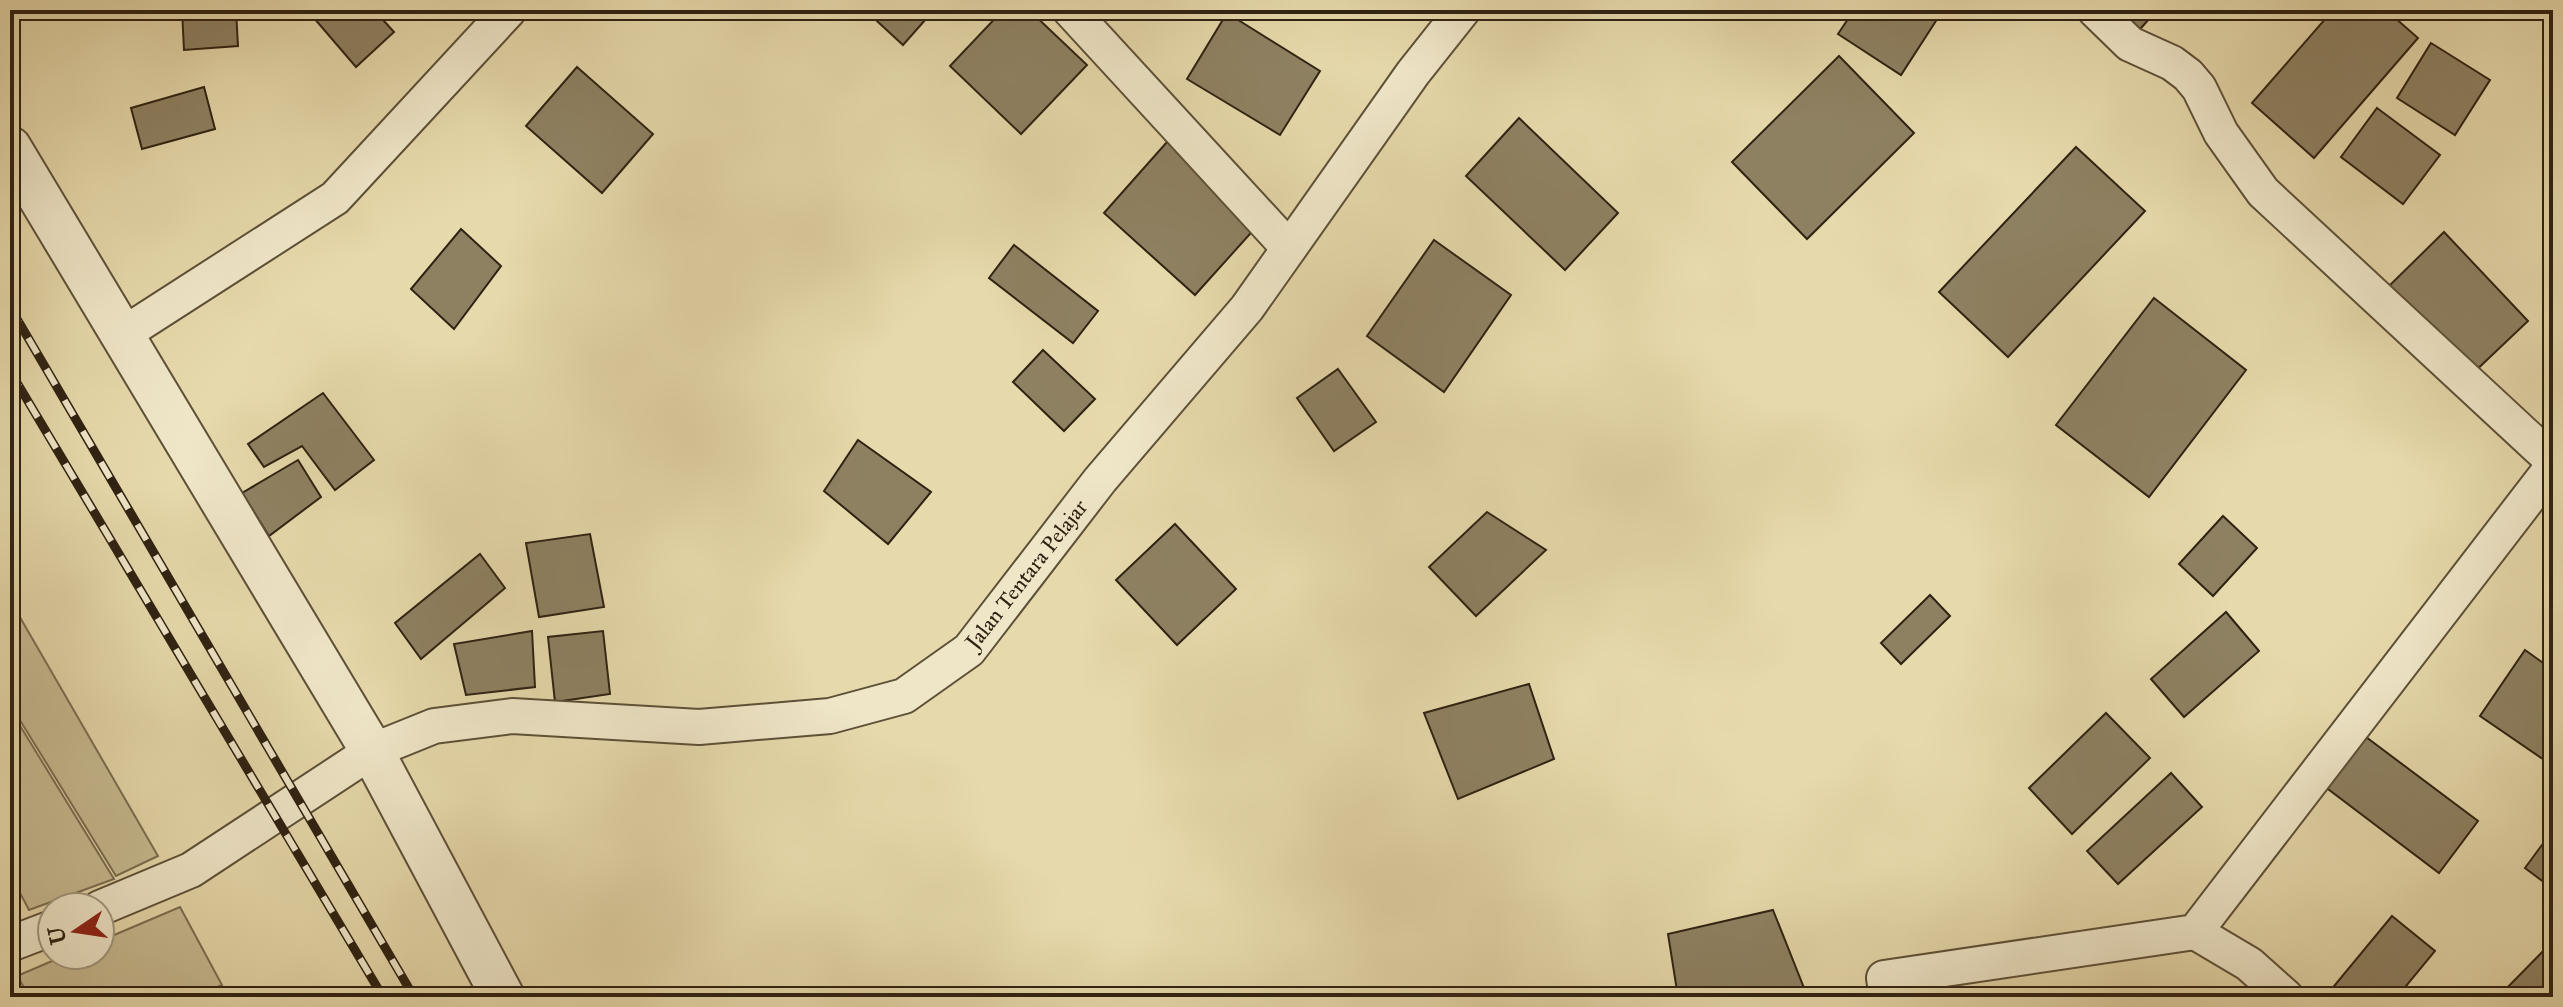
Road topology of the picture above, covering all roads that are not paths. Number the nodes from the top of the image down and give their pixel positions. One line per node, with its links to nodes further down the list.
1 (509, 10): 7 (street)
2 (1070, 10): 6 (street)
3 (1463, 10): 6 (street, Jalan Tentara Pelajar)
4 (2095, 10): 8 (street)
5 (10, 148): 7 (street)
6 (1289, 248): 9 (street, Jalan Tentara Pelajar)
7 (122, 335): 9 (street)
8 (2553, 464): 11 (street)
9 (372, 751): 10 (street, Jalan Tentara Pelajar); 14 (street)
10 (116, 901)
11 (2195, 932): 15 (street); 16 (street)
12 (36, 934): 13 (street)
13 (10, 944)
14 (503, 997)
15 (1887, 997)
16 (2286, 997)

